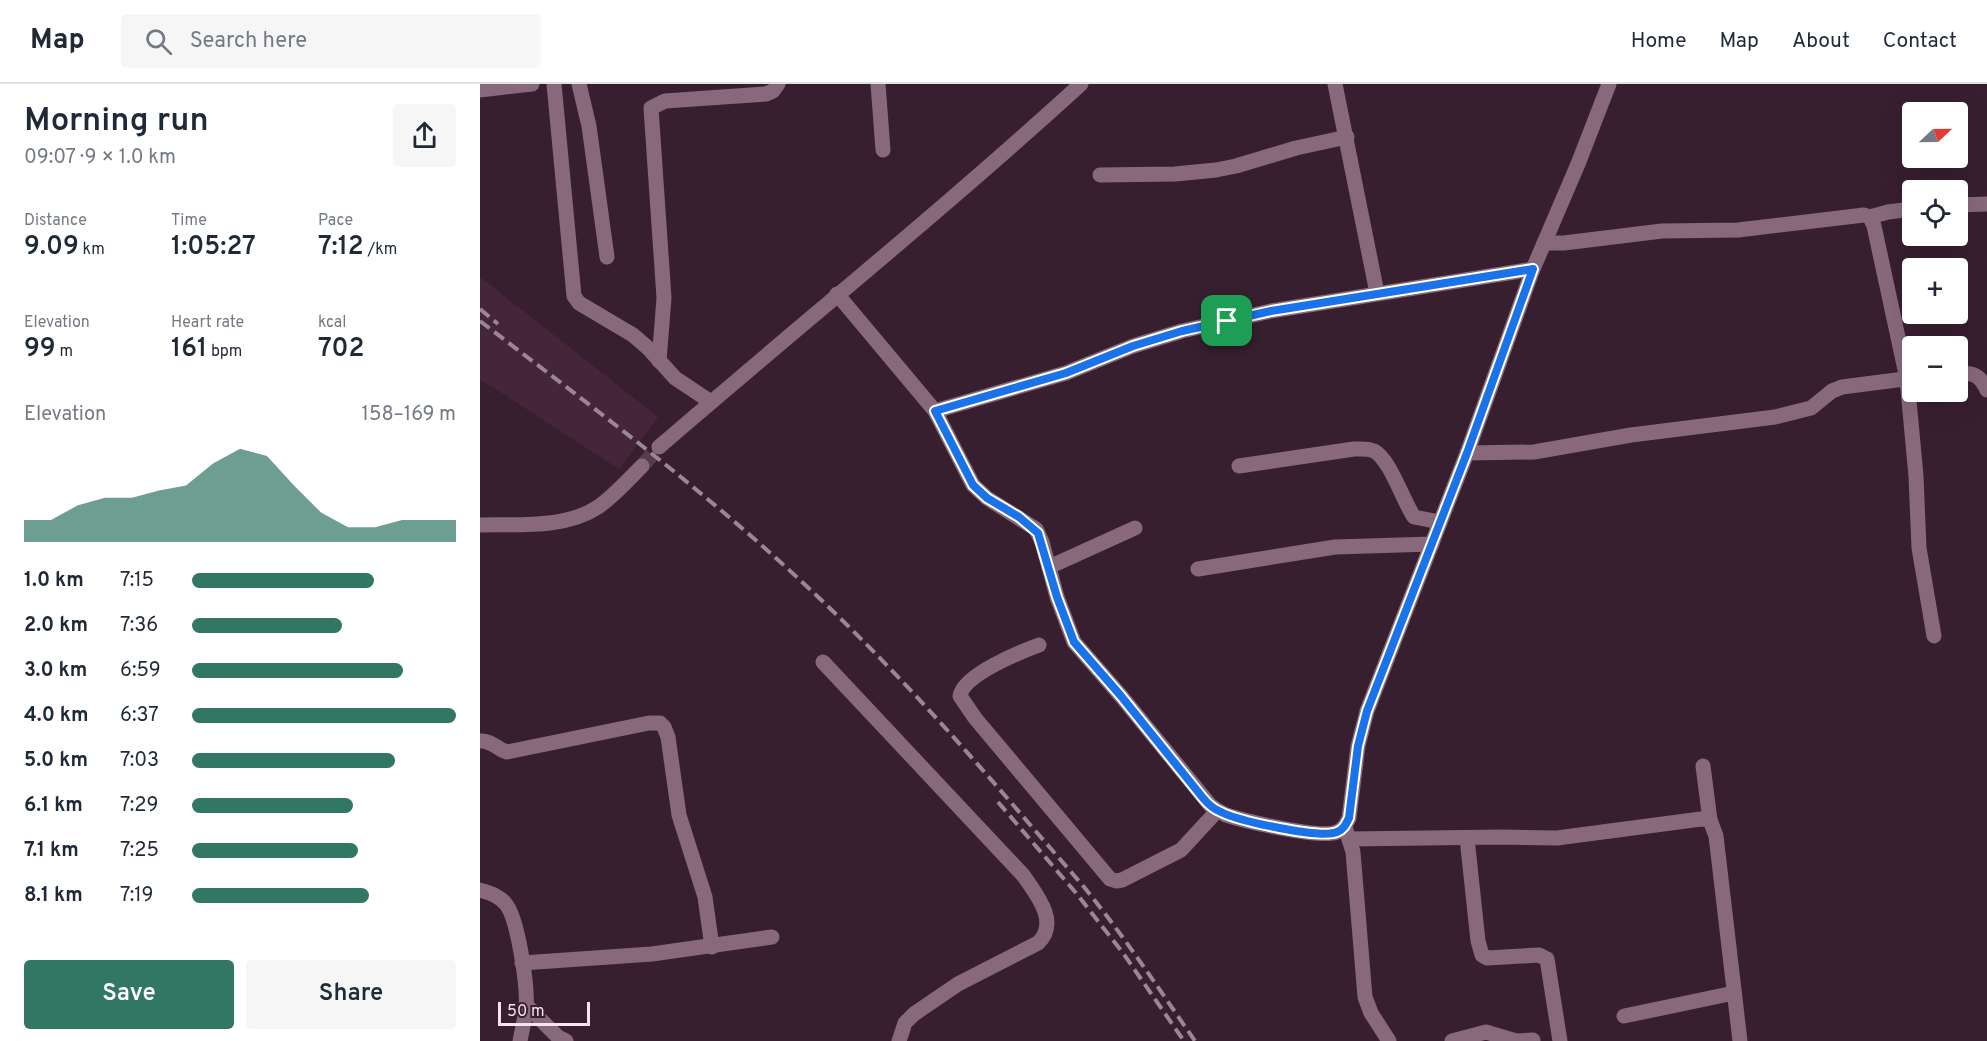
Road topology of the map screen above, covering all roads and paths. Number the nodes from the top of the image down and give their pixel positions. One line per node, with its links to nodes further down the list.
1 (532, 84): 9 (street)
2 (554, 84): 23 (street)
3 (579, 84): 18 (street)
4 (778, 84): 23 (street)
5 (878, 84): 11 (street)
6 (1081, 84): 21 (street)
7 (1335, 84): 10 (street)
8 (1609, 84): 17 (street)
9 (480, 90)
10 (1347, 137): 12 (street); 20 (street)
11 (883, 150)
12 (1100, 175)
13 (1987, 204): 14 (street)
14 (1968, 205)
15 (1902, 210): 16 (street)
16 (1870, 217): 17 (street); 22 (street)
17 (1544, 243): 19 (street)
18 (607, 257)
19 (1533, 269): 20 (street); 31 (street)
20 (1377, 293): 29 (street)
21 (837, 294): 27 (street); 29 (street)
22 (1902, 345)
23 (659, 361): 27 (street)
24 (1968, 374): 26 (street)
25 (1902, 380): 31 (street)
26 (1987, 390)
27 (711, 402): 30 (street)
28 (1911, 402): 40 (street)
29 (935, 411): 38 (street)
30 (659, 447)
31 (1467, 453): 34 (street)
32 (642, 466): 35 (street)
33 (1239, 466): 34 (street)
34 (1440, 522): 37 (street)
35 (480, 525)
36 (1135, 528): 38 (street)
37 (1432, 544): 39 (street); 47 (street)
38 (1049, 567): 45 (street)
39 (1198, 569)
40 (1934, 636)
41 (1039, 645): 45 (street)
42 (823, 662): 59 (street)
43 (480, 741): 51 (street)
44 (1703, 766): 46 (street)
45 (1217, 811): 47 (street)
46 (1710, 820): 48 (street); 53 (street)
47 (1347, 833): 48 (street); 60 (street)
48 (1467, 838): 62 (street)
49 (480, 890): 52 (street)
50 (772, 937): 51 (street)
51 (712, 946): 52 (street)
52 (522, 963): 54 (street)
53 (1734, 993): 55 (street); 63 (street)
54 (526, 1006): 57 (street); 58 (street)
55 (1624, 1016)
56 (1533, 1040): 61 (street)
57 (520, 1041)
58 (566, 1041)
59 (899, 1041)
60 (1389, 1041)
61 (1452, 1041)
62 (1560, 1041)
63 (1740, 1041)

